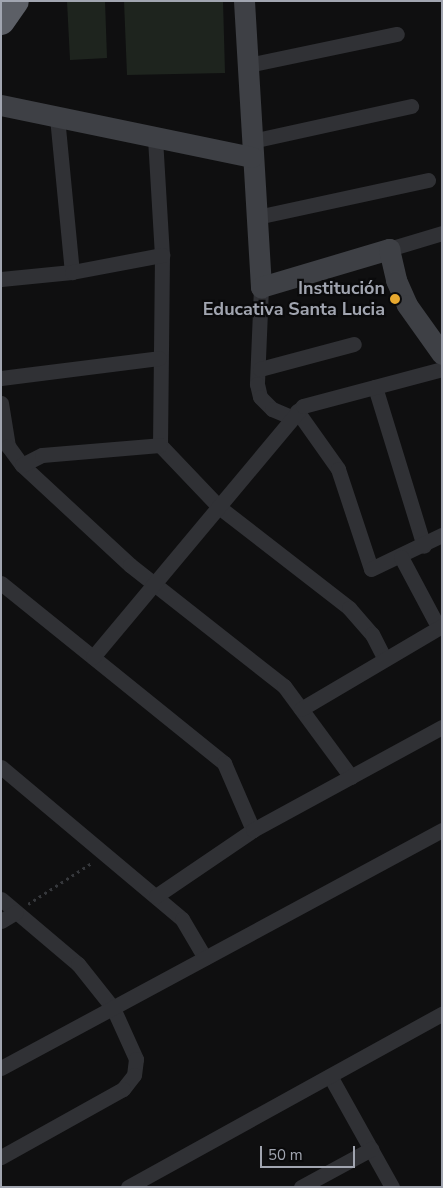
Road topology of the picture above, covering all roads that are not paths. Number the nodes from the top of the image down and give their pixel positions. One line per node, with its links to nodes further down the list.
1 (15, 1): 3 (highway)
2 (244, 1): 5 (street)
3 (1, 21)
4 (397, 34): 5 (street)
5 (248, 65): 10 (street)
6 (1, 105): 8 (street)
7 (411, 106): 10 (street)
8 (57, 117): 9 (street); 16 (street)
9 (155, 138): 10 (street); 15 (street)
10 (252, 149): 12 (street)
11 (428, 180): 12 (street)
12 (257, 217): 18 (street)
13 (442, 233): 14 (street)
14 (389, 249): 18 (street); 21 (street)
15 (162, 255): 16 (street); 20 (street)
16 (72, 272): 17 (street)
17 (1, 279)
18 (261, 287): 22 (street)
19 (354, 344): 22 (street)
20 (159, 358): 23 (street); 27 (street)
21 (442, 359): 24 (street)
22 (260, 369): 26 (street)
23 (1, 378)
24 (375, 387): 26 (street); 31 (street)
25 (1, 403): 28 (street)
26 (294, 414): 29 (street); 32 (street)
27 (160, 446): 28 (street); 29 (street)
28 (22, 465): 34 (street)
29 (219, 507): 34 (street); 36 (street)
30 (442, 535): 31 (street)
31 (424, 546): 32 (street)
32 (401, 556): 35 (street)
33 (1, 583): 37 (street)
34 (154, 583): 37 (street); 38 (street)
35 (438, 624): 38 (street)
36 (382, 654)
37 (93, 657): 42 (street)
38 (301, 710): 41 (street)
39 (442, 727): 41 (street)
40 (1, 767): 44 (street)
41 (351, 777): 42 (street)
42 (253, 830): 44 (street)
43 (442, 830): 48 (street)
44 (156, 896): 48 (street)
45 (1, 899): 46 (street)
46 (16, 912): 47 (street); 49 (street)
47 (1, 921)
48 (205, 958): 49 (street)
49 (113, 1008): 51 (street); 54 (street)
50 (442, 1014): 52 (street)
51 (1, 1068)
52 (330, 1076): 53 (street); 55 (street)
53 (371, 1149): 56 (street); 57 (street)
54 (1, 1157)
55 (128, 1187)
56 (301, 1187)
57 (392, 1187)

